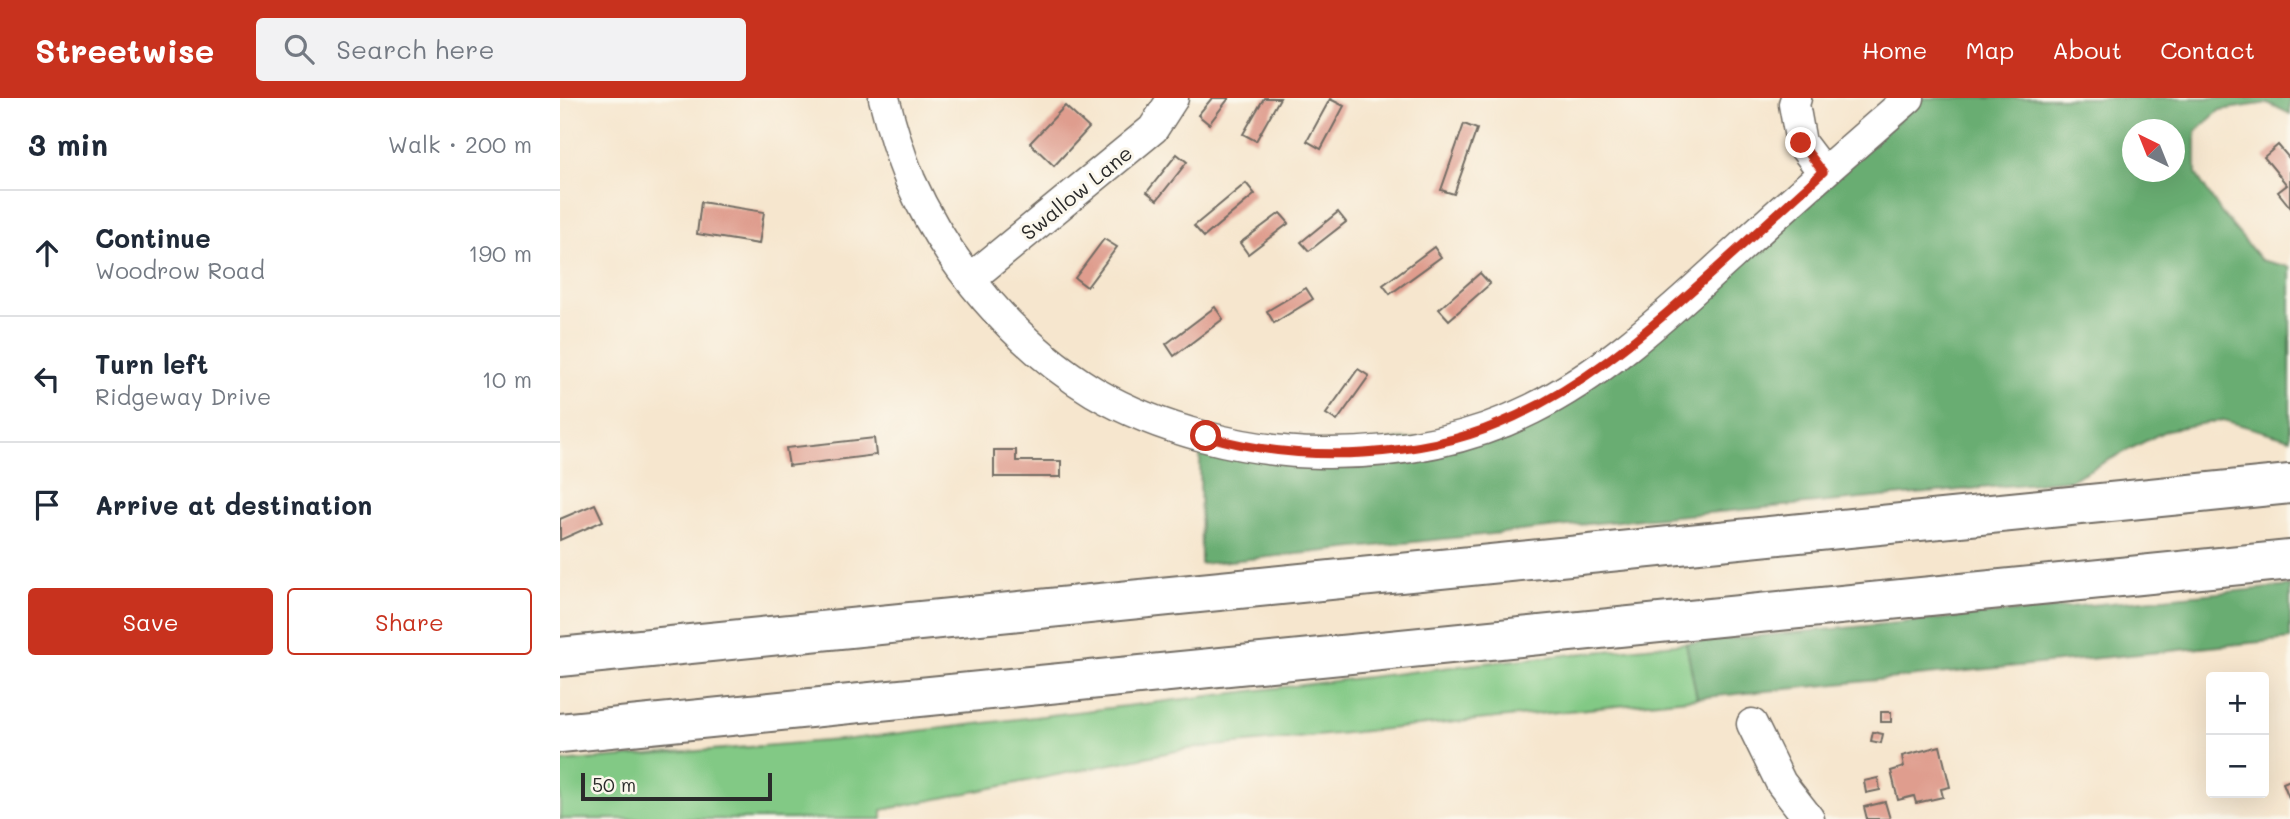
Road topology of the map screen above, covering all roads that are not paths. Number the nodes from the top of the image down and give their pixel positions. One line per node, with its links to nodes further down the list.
1 (884, 98): 6 (street)
2 (1173, 98): 6 (street, Swallow Lane)
3 (1796, 98): 5 (street)
4 (1909, 98): 5 (street)
5 (1823, 172): 6 (street)
6 (970, 278)
7 (2290, 484): 9 (highway)
8 (2290, 560): 11 (highway)
9 (560, 657)
10 (1752, 724): 12 (street)
11 (560, 733)
12 (1809, 819)

